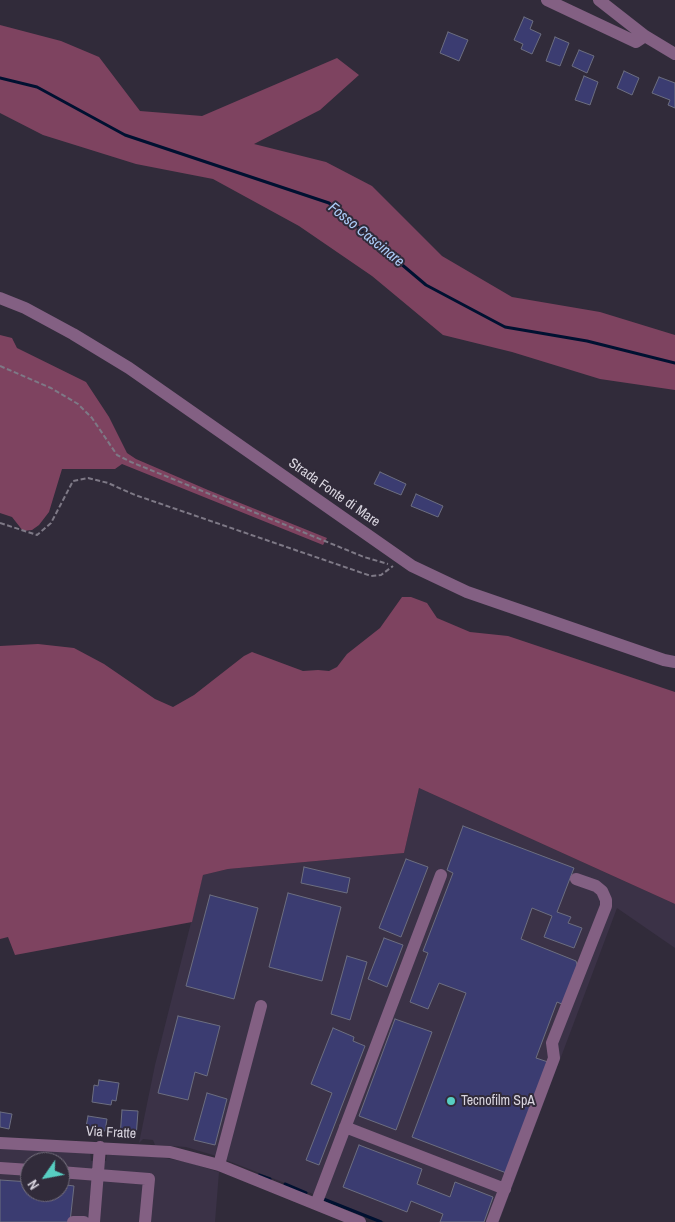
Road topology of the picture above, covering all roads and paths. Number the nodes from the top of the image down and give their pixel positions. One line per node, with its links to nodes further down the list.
1 (547, 0): 3 (street)
2 (599, 0): 3 (street)
3 (645, 36): 4 (street)
4 (675, 54)
5 (0, 298): 8 (street, Strada Fonte di Mare)
6 (0, 366): 7 (path)
7 (0, 523)
8 (675, 662)
9 (441, 875): 12 (street)
10 (576, 879): 20 (street)
11 (261, 1006): 15 (street)
12 (345, 1127): 20 (street); 21 (street)
13 (0, 1143): 14 (street, Via Fratte)
14 (100, 1147): 15 (street, Via Fratte); 19 (street)
15 (219, 1165): 21 (street, Via Fratte)
16 (0, 1168): 17 (street)
17 (20, 1169)
18 (70, 1173): 19 (street)
19 (98, 1175): 24 (street); 25 (street)
20 (505, 1189): 27 (street)
21 (316, 1204): 26 (street, Via Fratte)
22 (73, 1222): 23 (street)
23 (84, 1222)
24 (94, 1222)
25 (145, 1222)
26 (360, 1222)
27 (492, 1222)

